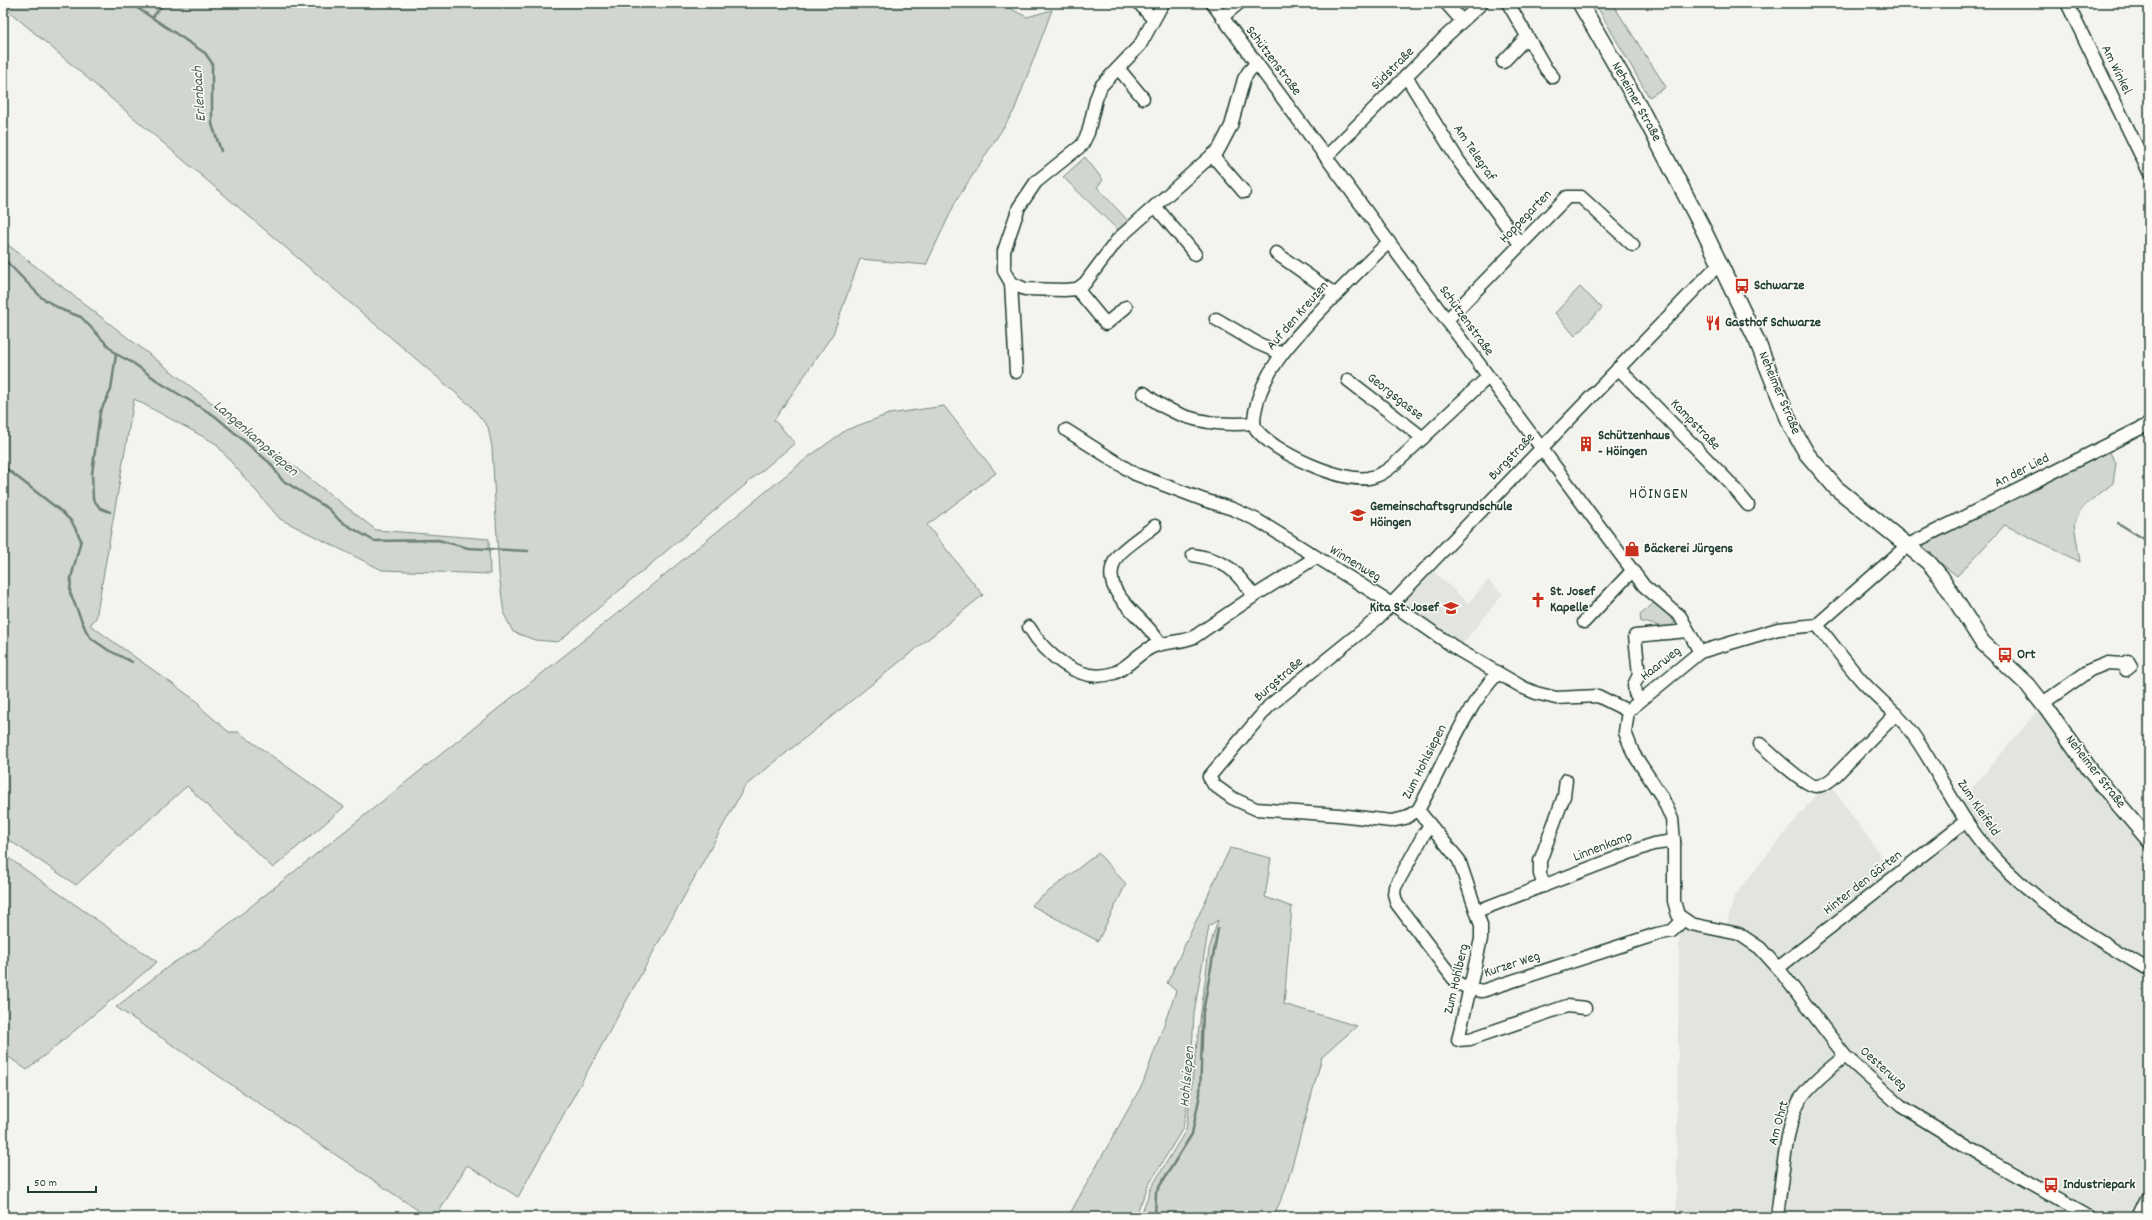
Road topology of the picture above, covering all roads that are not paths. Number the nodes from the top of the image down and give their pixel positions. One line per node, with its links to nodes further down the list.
1 (1139, 3): 11 (street)
2 (1163, 3): 11 (street)
3 (1212, 3): 10 (street, Schützenstraße)
4 (1240, 3): 10 (street)
5 (1446, 3): 12 (street)
6 (1482, 3): 12 (street, Südstraße)
7 (1508, 3): 13 (street)
8 (1580, 3): 30 (main road, Neheimer Straße)
9 (2067, 3): 22 (street, Am Winkel)
10 (1222, 17): 15 (street, Schützenstraße)
11 (1153, 19): 16 (street)
12 (1462, 21): 17 (street, Südstraße)
13 (1527, 37): 14 (street); 18 (street)
14 (1502, 62)
15 (1256, 64): 20 (street); 21 (street, Schützenstraße)
16 (1118, 68): 19 (street); 31 (street)
17 (1406, 76): 21 (street, Südstraße); 26 (street, Am Telegraf)
18 (1553, 77)
19 (1143, 98)
20 (1212, 155): 23 (street); 24 (street)
21 (1326, 157): 25 (street, Schützenstraße)
22 (2149, 172)
23 (1244, 192)
24 (1156, 206): 29 (street); 32 (street)
25 (1389, 242): 33 (street, Auf den Kreuzen); 36 (street, Schützenstraße)
26 (1520, 244): 27 (street, Hoppegarten); 36 (street, Hoppegarten)
27 (1633, 245)
28 (1276, 253): 33 (street)
29 (1195, 254)
30 (1720, 263): 38 (street, Burgstraße); 50 (main road, Neheimer Straße)
31 (1011, 283): 32 (street); 39 (street)
32 (1077, 289): 34 (street)
33 (1336, 295): 37 (street, Auf den Kreuzen)
34 (1126, 306)
35 (1216, 319): 37 (street)
36 (1447, 320): 40 (street, Schützenstraße)
37 (1282, 354): 43 (street, Auf den Kreuzen)
38 (1618, 368): 47 (street, Burgstraße); 48 (street, Kampstraße)
39 (1016, 372)
40 (1488, 377): 46 (street); 47 (street, Schützenstraße)
41 (1348, 380): 46 (street, Georgsgasse)
42 (1144, 393): 43 (street)
43 (1254, 424): 46 (street)
44 (2149, 424): 50 (street, An der Lied)
45 (1066, 430): 52 (street, Winnenweg)
46 (1423, 438)
47 (1541, 449): 53 (street, Schützenstraße); 55 (street, Burgstraße)
48 (1748, 505)
49 (1155, 526): 60 (street)
50 (1908, 545): 57 (street); 65 (main road, Neheimer Straße)
51 (1193, 555): 54 (street)
52 (1315, 558): 54 (street); 55 (street, Winnenweg)
53 (1633, 570): 56 (street); 59 (street, Schützenstraße)
54 (1254, 596): 60 (street)
55 (1392, 604): 63 (street, Winnenweg); 70 (street, Burgstraße)
56 (1584, 622)
57 (1818, 625): 61 (street, Haarweg); 67 (street, Zum Kleifeld)
58 (1029, 627): 60 (street)
59 (1688, 631): 61 (street, Schützenstraße); 64 (street)
60 (1160, 644)
61 (1700, 652): 64 (street, Haarweg)
62 (2123, 664): 65 (street)
63 (1498, 673): 66 (street, Winnenweg); 71 (street, Zum Hohlsiepen)
64 (1640, 700): 66 (street, Haarweg)
65 (2043, 703): 74 (main road, Neheimer Straße)
66 (1628, 711): 75 (street)
67 (1896, 714): 68 (street); 72 (street, Zum Kleifeld)
68 (1760, 744)
69 (1566, 780): 76 (street)
70 (1256, 809): 71 (street, Zum Hohlsiepen)
71 (1418, 810): 73 (street, Zum Hohlberg)
72 (1966, 821): 79 (street, Hinter den Gärten); 80 (street, Zum Kleifeld)
73 (1430, 825): 77 (street, Zum Hohlberg); 81 (street, Kurzer Weg)
74 (2149, 840)
75 (1674, 841): 76 (street, Linnenkamp); 78 (street)
76 (1544, 886): 77 (street, Linnenkamp)
77 (1477, 912): 81 (street, Zum Hohlberg)
78 (1683, 920): 79 (street, Oesterweg); 81 (street, Kurzer Weg)
79 (1778, 968): 83 (street, Oesterweg)
80 (2149, 970)
81 (1470, 989): 82 (street, Zum Hohlberg)
82 (1584, 1008)
83 (1845, 1056): 85 (street, Am Ohrt); 86 (street, Oesterweg)
84 (2149, 1198): 87 (street)
85 (1777, 1217)
86 (2090, 1217)
87 (2140, 1217)

